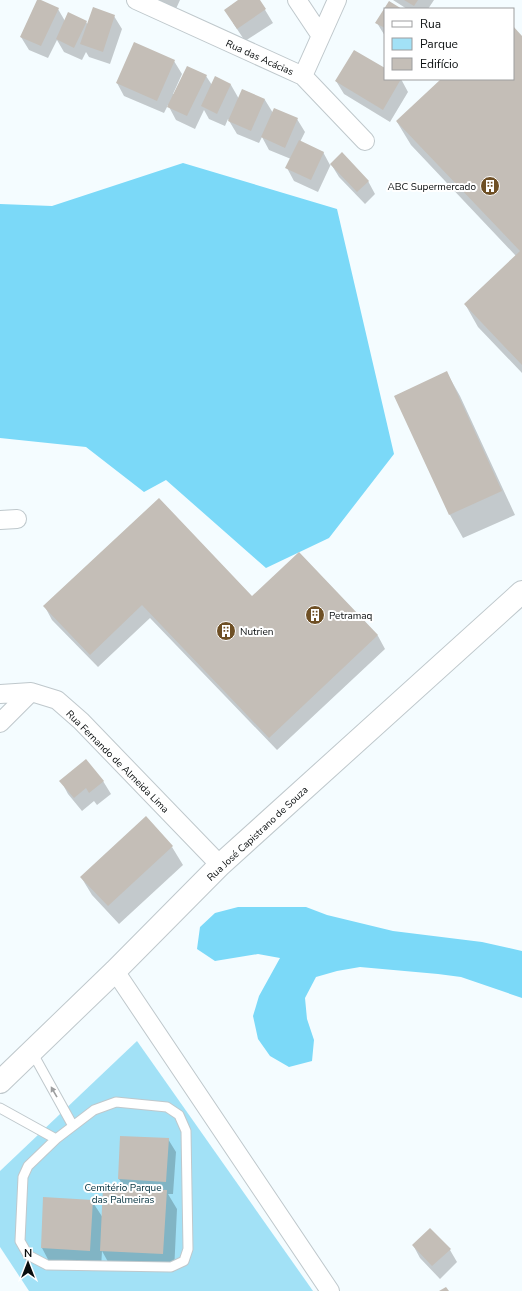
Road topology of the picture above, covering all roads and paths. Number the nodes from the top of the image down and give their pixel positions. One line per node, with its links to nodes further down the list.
1 (136, 0): 5 (street, Rua das Acácias)
2 (297, 0): 4 (street)
3 (337, 0): 4 (street)
4 (321, 36): 5 (street)
5 (303, 76): 6 (street, Rua das Acácias)
6 (365, 141)
7 (522, 592): 11 (main road, Rua José Capistrano de Souza)
8 (31, 692): 9 (street, Rua Fernando de Almeida Lima); 10 (street); 11 (street, Rua Fernando de Almeida Lima)
9 (0, 694)
10 (0, 723)
11 (220, 865): 12 (main road, Rua José Capistrano de Souza)
12 (115, 971): 13 (main road, Rua José Capistrano de Souza); 18 (street)
13 (32, 1052): 14 (main road, Rua José Capistrano de Souza); 16 (lane, one-way to 13)
14 (0, 1082)
15 (0, 1108): 17 (lane)
16 (73, 1126): 17 (lane); 17 (lane)
17 (56, 1139)
18 (330, 1291)

